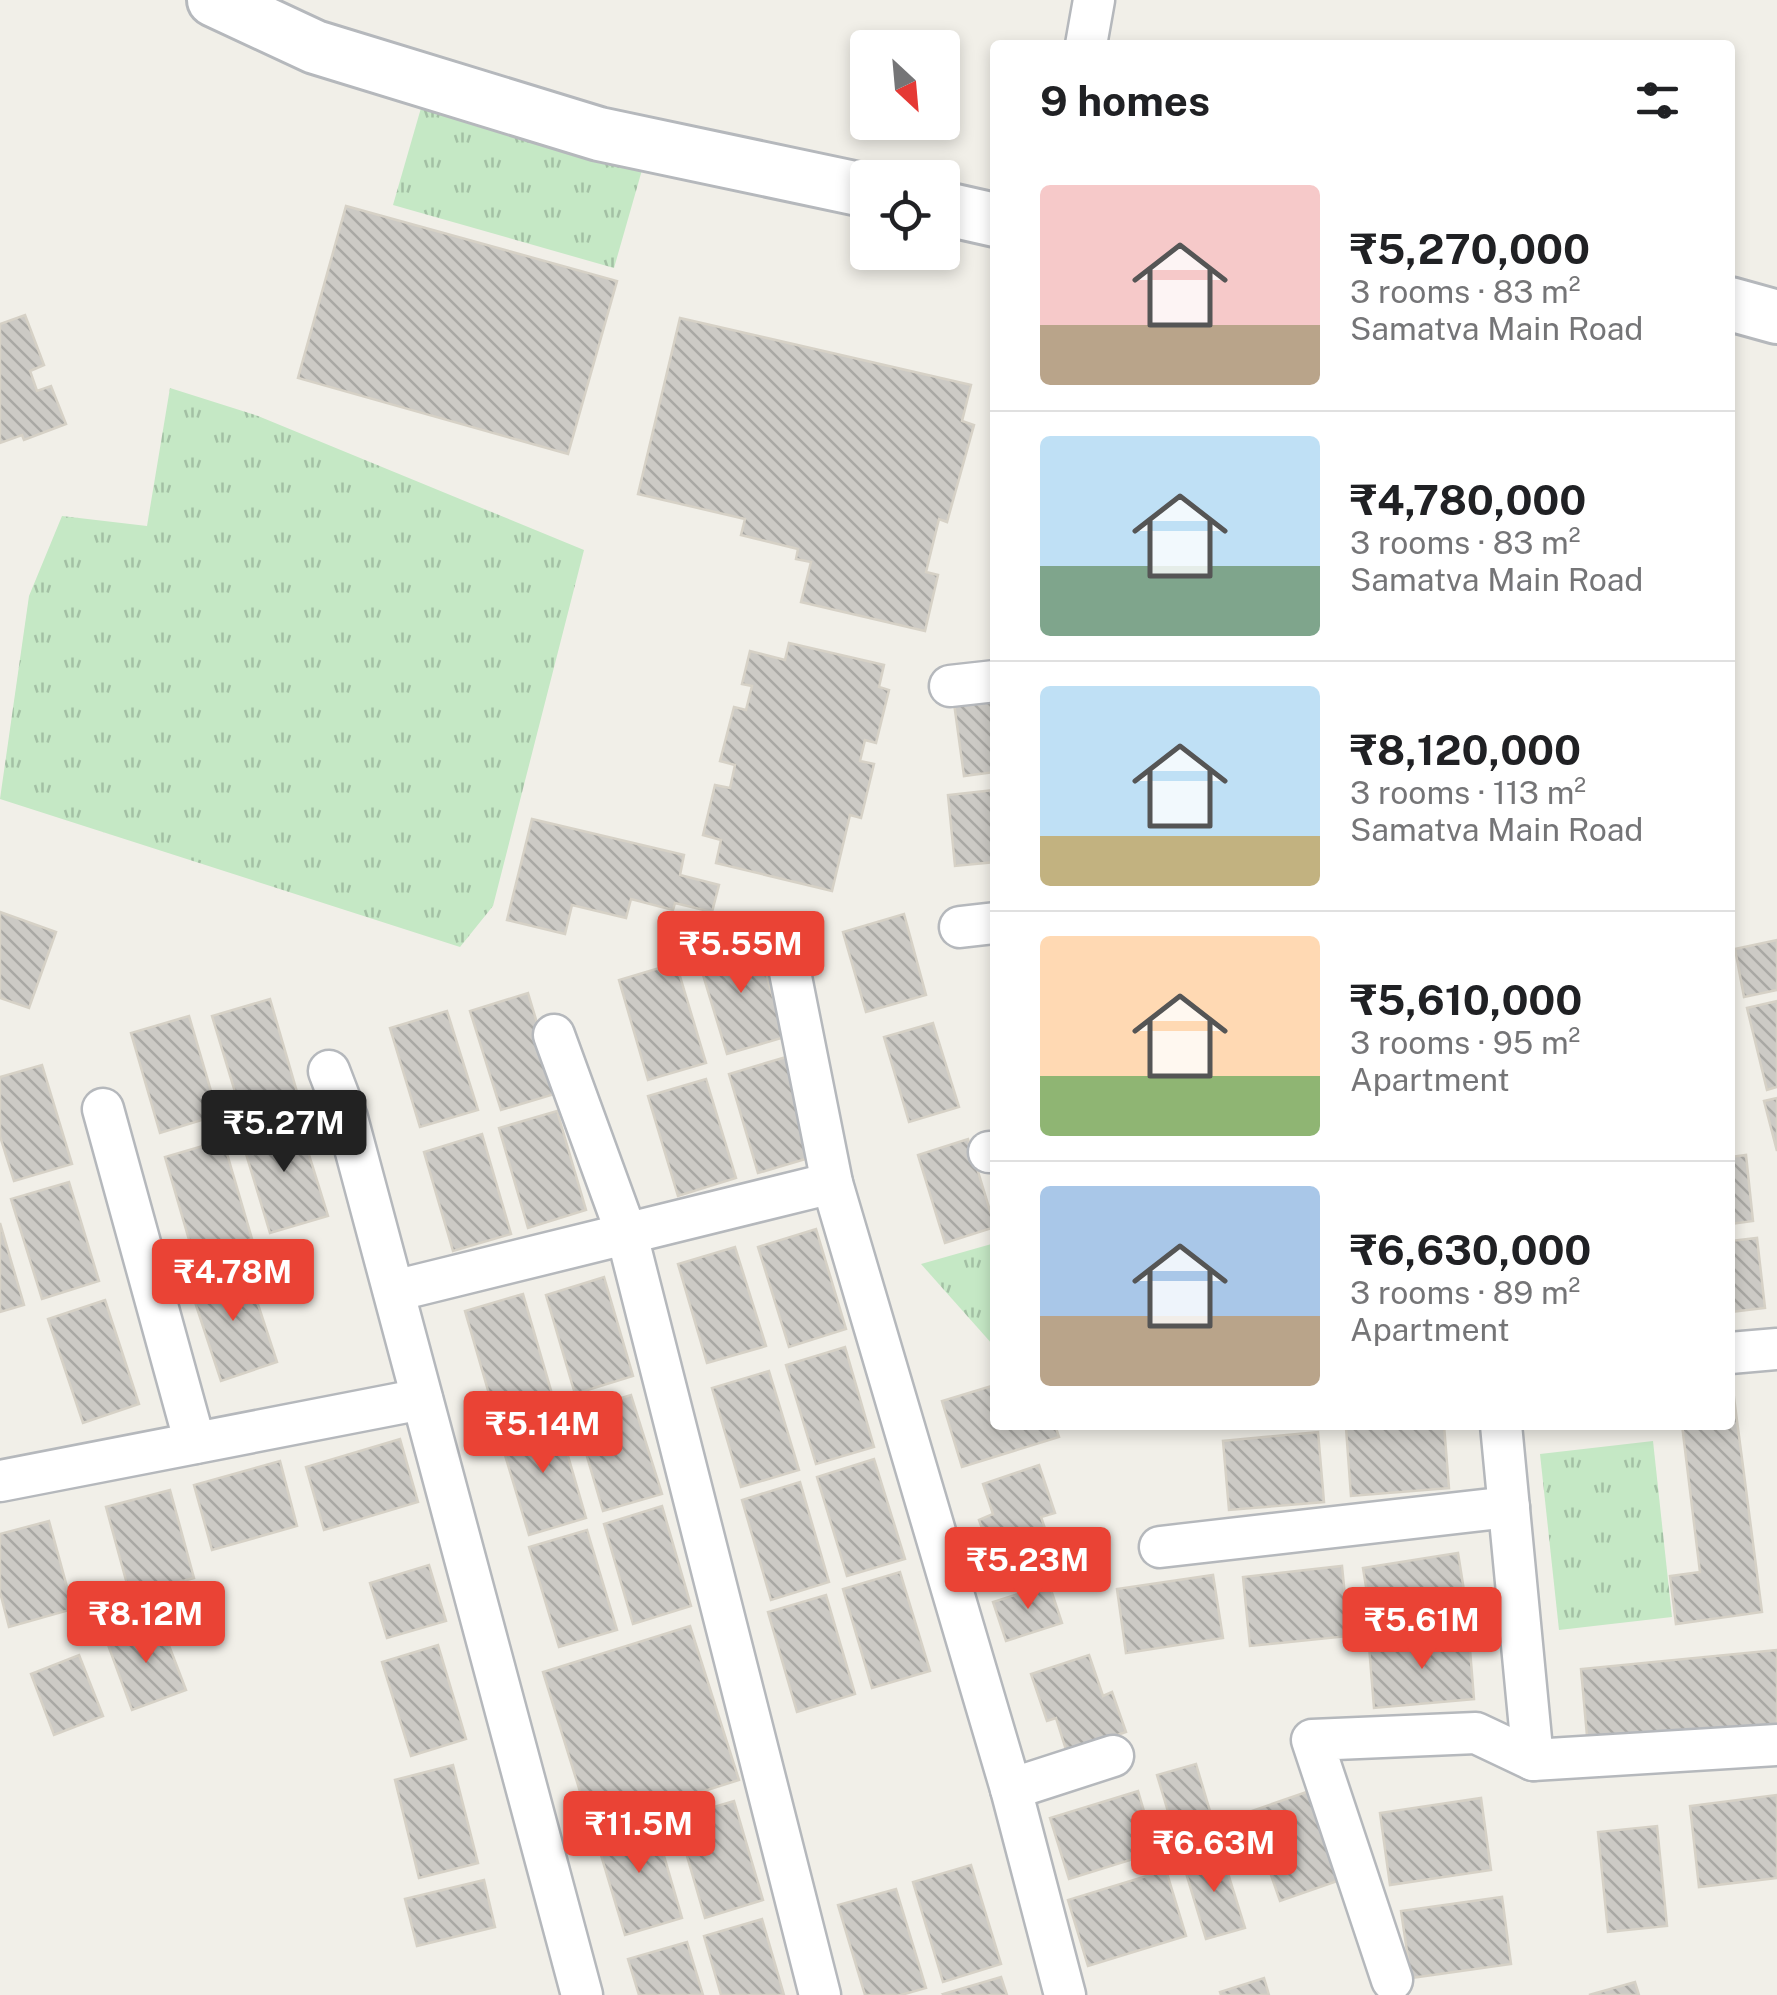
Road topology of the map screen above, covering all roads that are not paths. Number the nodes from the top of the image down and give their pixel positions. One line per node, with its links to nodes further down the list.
1 (214, 0): 4 (street)
2 (1094, 0): 3 (street)
3 (1087, 40)
4 (850, 187)
5 (960, 212): 6 (street)
6 (990, 219)
7 (1735, 305): 8 (street)
8 (1777, 317)
9 (990, 682): 10 (street)
10 (950, 686)
11 (788, 962): 15 (street)
12 (554, 1035): 16 (street)
13 (329, 1072): 17 (street)
14 (102, 1109): 22 (street)
15 (832, 1183): 16 (street); 29 (street)
16 (627, 1234): 17 (street); 32 (street)
17 (394, 1291): 20 (street)
18 (1777, 1349): 19 (street)
19 (1735, 1353)
20 (422, 1399): 22 (street); 31 (street)
21 (1501, 1430): 24 (street)
22 (195, 1443): 23 (street)
23 (0, 1481)
24 (1509, 1508): 25 (street); 28 (street)
25 (1160, 1547)
26 (1777, 1745): 28 (street)
27 (1114, 1756): 29 (street)
28 (1532, 1760): 30 (street)
29 (1011, 1789): 33 (street)
30 (1392, 1980)
31 (582, 1995)
32 (820, 1995)
33 (1065, 1995)

